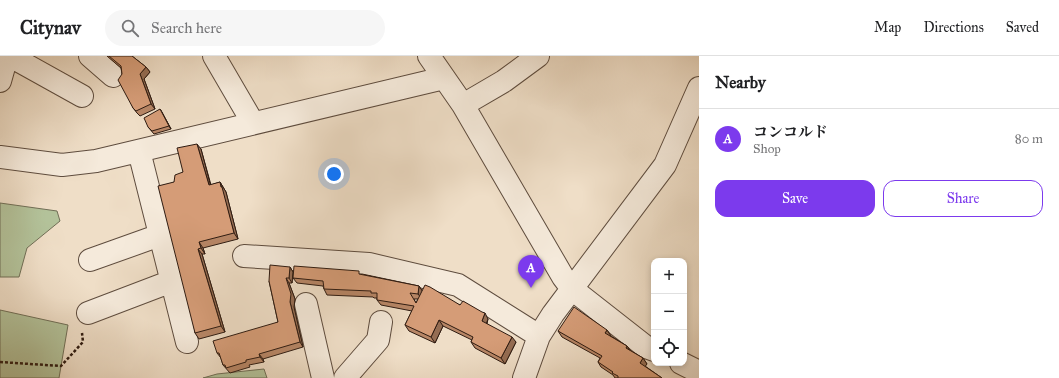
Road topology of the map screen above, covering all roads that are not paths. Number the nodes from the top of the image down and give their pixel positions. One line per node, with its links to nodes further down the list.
1 (7, 56): 9 (street)
2 (10, 56): 11 (street)
3 (90, 56): 7 (street)
4 (214, 56): 13 (street)
5 (429, 56): 8 (street)
6 (538, 56): 12 (street)
7 (113, 76)
8 (444, 78): 12 (street); 13 (street)
9 (0, 81)
10 (699, 88): 20 (street)
11 (82, 96)
12 (463, 105): 20 (street)
13 (253, 123): 14 (street)
14 (139, 151): 15 (street); 16 (street)
15 (0, 157)
16 (160, 235): 18 (street); 19 (street)
17 (244, 256): 24 (street)
18 (90, 260)
19 (172, 281): 22 (street); 25 (street)
20 (572, 289): 24 (street); 26 (street)
21 (306, 304): 29 (street)
22 (85, 319)
23 (381, 322): 30 (street)
24 (540, 336): 31 (street)
25 (187, 342)
26 (651, 349)
27 (687, 366): 28 (street)
28 (699, 372)
29 (323, 378)
30 (345, 378)
31 (524, 378)

